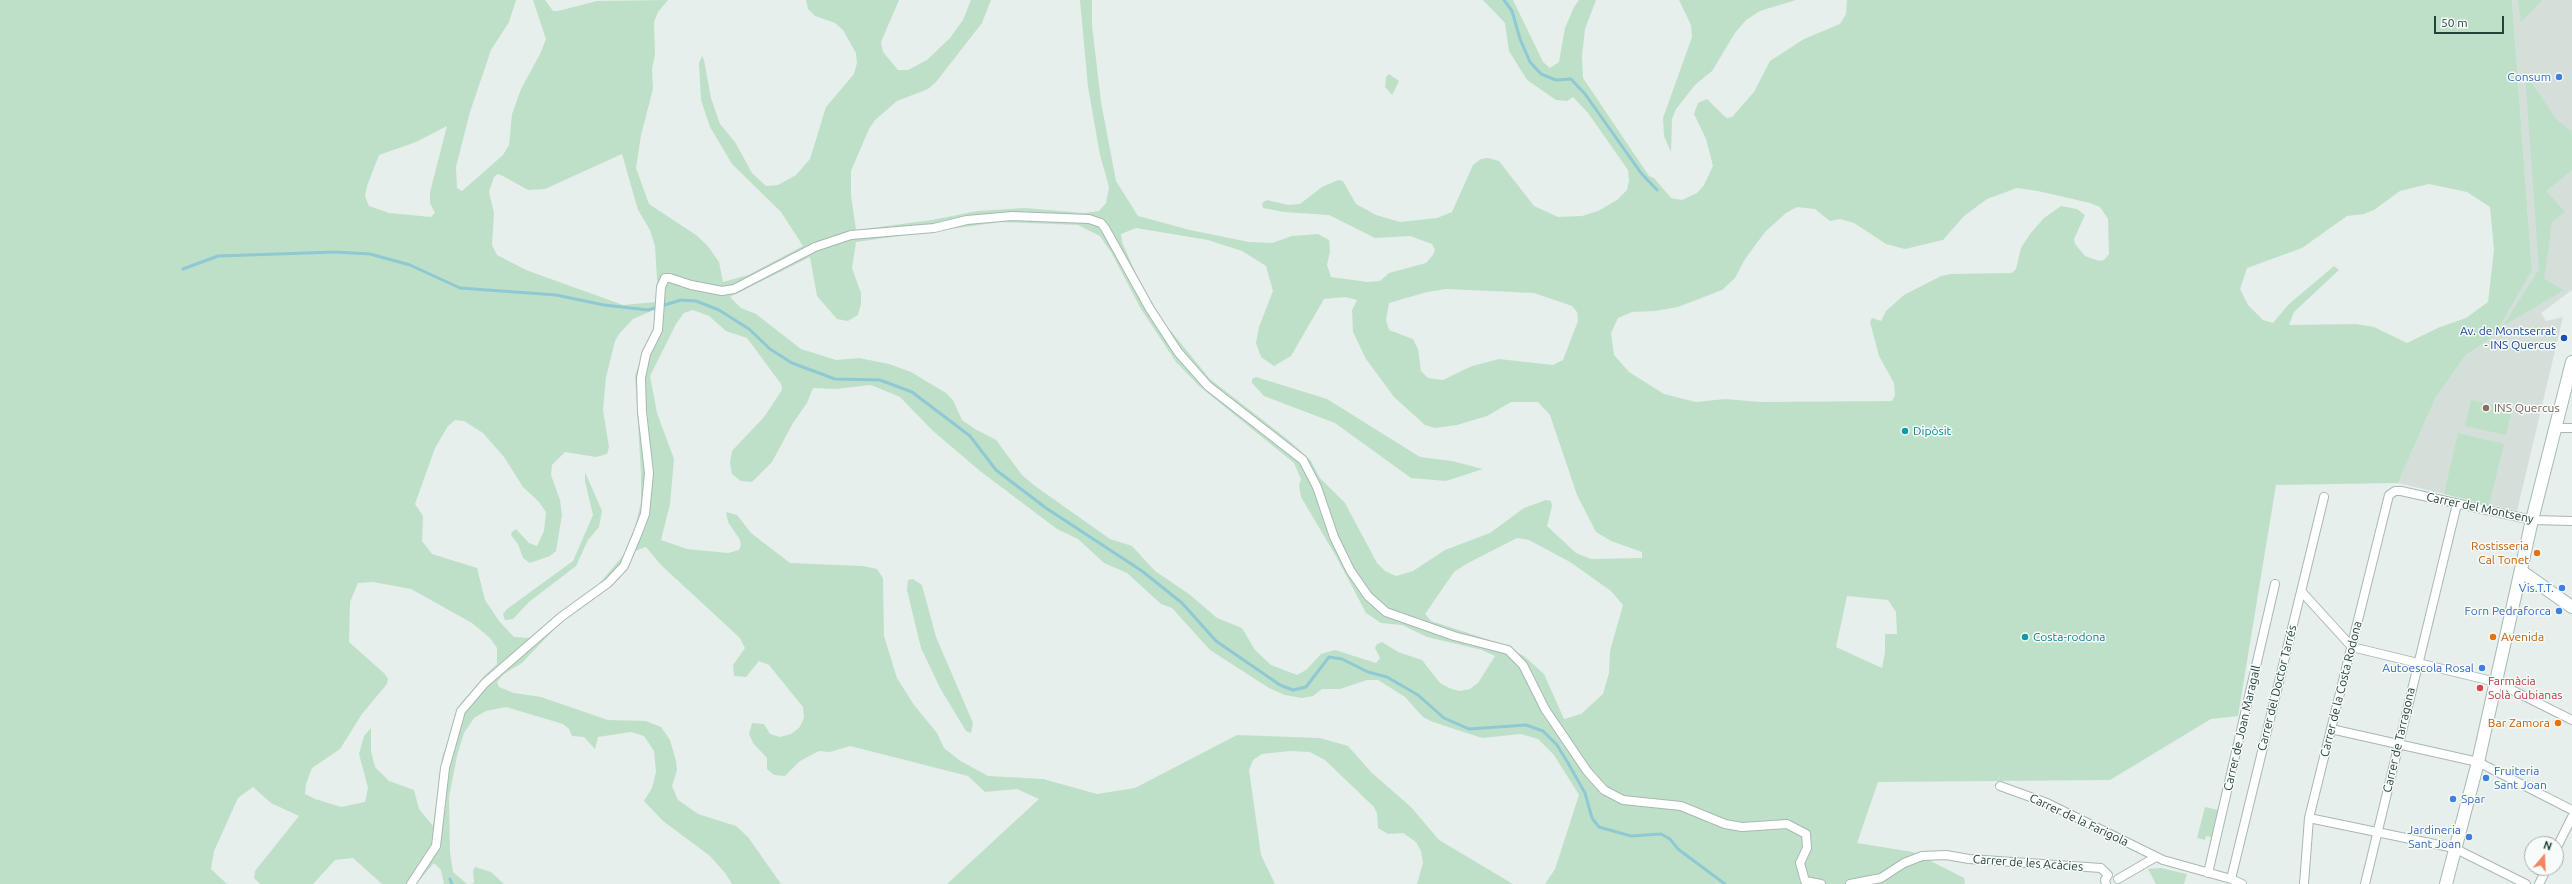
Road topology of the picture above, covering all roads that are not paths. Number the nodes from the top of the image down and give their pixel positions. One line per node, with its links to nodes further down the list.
1 (2572, 362): 2 (street)
2 (2555, 428): 3 (street); 7 (street)
3 (2572, 428)
4 (2389, 495): 6 (street, Carrer del Montseny); 13 (street, Carrer de la Costa Rodona)
5 (2324, 497): 11 (street, Carrer del Doctor Tarrés)
6 (2456, 504): 7 (street, Carrer del Montseny); 14 (street, Carrer de Tarragona)
7 (2532, 520): 8 (street, Carrer del Montseny); 9 (street)
8 (2572, 521)
9 (2521, 571): 12 (street); 15 (street)
10 (2276, 584): 28 (street, Carrer de Joan Maragall)
11 (2300, 591): 13 (street); 30 (street, Carrer del Doctor Tarrés)
12 (2572, 607)
13 (2352, 647): 14 (street); 17 (street, Carrer de la Costa Rodona)
14 (2417, 662): 15 (street); 18 (street, Carrer de Tarragona)
15 (2496, 682): 16 (street); 19 (street)
16 (2572, 720)
17 (2331, 729): 18 (street); 23 (street, Carrer de la Costa Rodona)
18 (2399, 745): 19 (street); 24 (street, Carrer de Tarragona)
19 (2478, 762): 21 (street); 26 (street)
20 (2000, 786): 27 (street, Carrer de la Farigola)
21 (2572, 810)
22 (2572, 817): 25 (street)
23 (2309, 818): 24 (street); 37 (street, Carrer de la Costa Rodona)
24 (2378, 832): 26 (street); 38 (street, Carrer de Tarragona)
25 (2562, 836)
26 (2454, 848): 39 (street); 40 (street)
27 (2156, 856): 28 (street, Carrer de la Farigola); 31 (street)
28 (2208, 873): 30 (street, Carrer de la Farigola)
29 (2108, 875): 31 (street, Carrer de les Acàcies); 34 (street, Carrer de les Acàcies); 35 (street)
30 (2231, 879): 36 (street, Carrer de la Farigola)
31 (2118, 881)
32 (411, 884): 33 (street)
33 (1821, 884)
34 (1850, 884)
35 (2106, 884)
36 (2242, 884)
37 (2304, 884)
38 (2365, 884)
39 (2446, 884)
40 (2526, 884)

